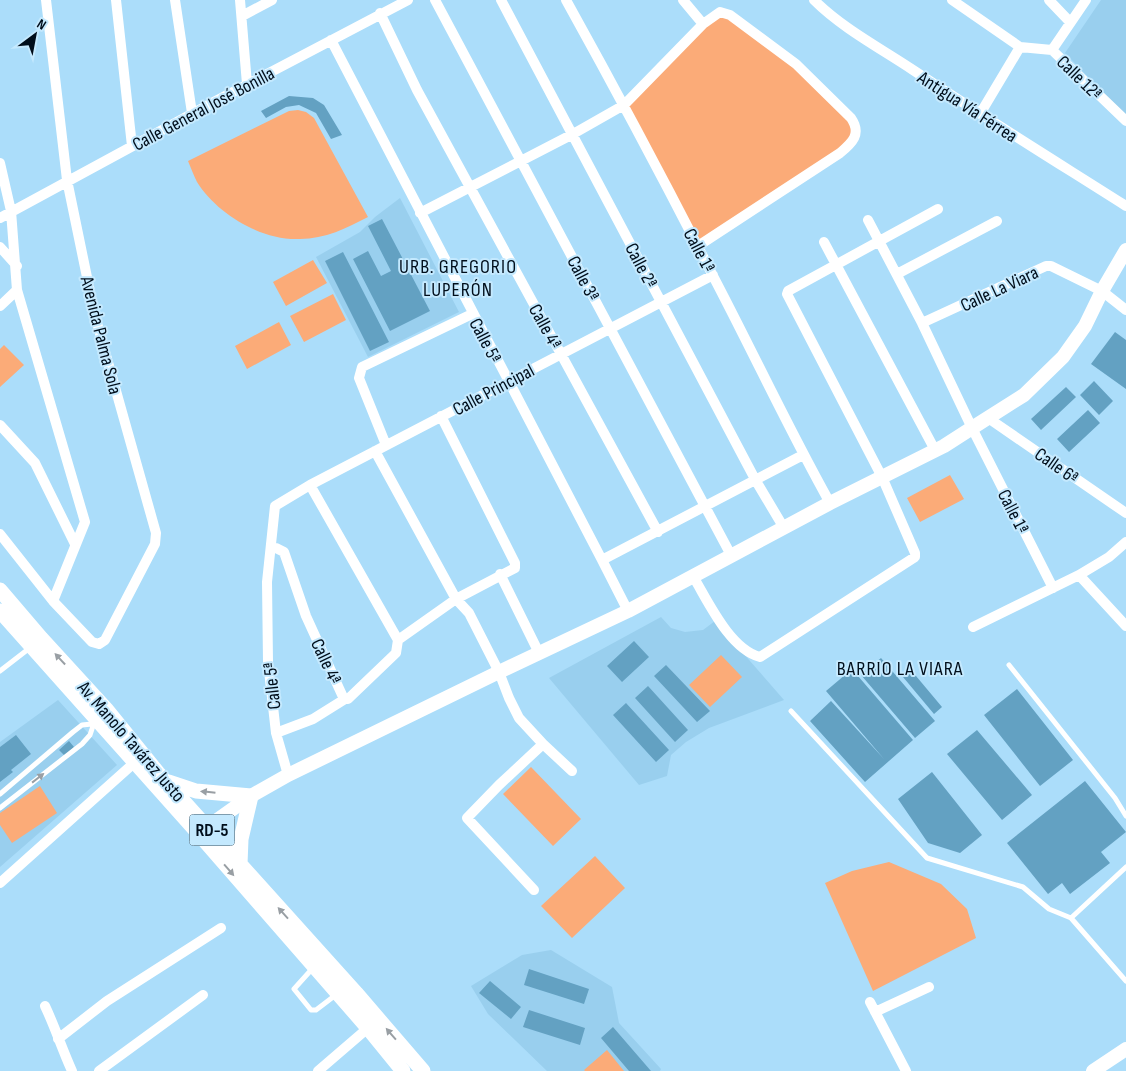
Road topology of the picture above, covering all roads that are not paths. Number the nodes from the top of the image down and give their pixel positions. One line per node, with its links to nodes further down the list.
1 (46, 0): 31 (street, Avenida Palma Sola)
2 (116, 0): 28 (street)
3 (175, 0): 24 (street)
4 (240, 0): 16 (street)
5 (272, 0): 16 (street)
6 (408, 0): 15 (street, Calle General José Bonilla)
7 (435, 0): 29 (street, Calle 3ª)
8 (501, 0): 27 (street, Calle 2ª)
9 (566, 0): 23 (street, Calle 1ª)
10 (683, 0): 18 (street)
11 (814, 0): 25 (street, Antigua Vía Férrea)
12 (952, 0): 20 (street, Calle 12ª)
13 (1049, 0): 17 (street)
14 (1086, 0): 17 (street)
15 (380, 13): 19 (street, Calle General José Bonilla); 32 (street, Calle 4ª)
16 (242, 16): 22 (street)
17 (1070, 22): 21 (street)
18 (704, 24): 23 (street); 42 (street)
19 (331, 40): 22 (street, Calle General José Bonilla); 36 (street, Calle 5ª)
20 (1020, 47): 21 (street, Calle 12ª); 25 (street)
21 (1052, 50): 26 (street, Calle 12ª)
22 (246, 84): 24 (street, Calle General José Bonilla)
23 (624, 105): 27 (street); 42 (street, Calle 1ª)
24 (192, 114): 28 (street, Calle General José Bonilla)
25 (980, 114): 33 (street, Antigua Vía Férrea)
26 (1126, 121)
27 (573, 134): 29 (street); 51 (street, Calle 2ª)
28 (132, 146): 31 (street, Calle General José Bonilla)
29 (521, 161): 32 (street); 56 (street, Calle 3ª)
30 (0, 163): 35 (street)
31 (67, 180): 35 (street, Calle General José Bonilla); 88 (street, Avenida Palma Sola)
32 (470, 187): 36 (street); 57 (street, Calle 4ª)
33 (1126, 206)
34 (938, 209): 40 (street)
35 (11, 211): 37 (street, Calle General José Bonilla); 46 (street)
36 (420, 213): 54 (street, Calle 5ª)
37 (0, 218)
38 (868, 220): 40 (street, Calle 1ª)
39 (997, 221): 47 (street)
40 (880, 241): 45 (street); 47 (street, Calle 1ª)
41 (824, 242): 45 (street)
42 (698, 246): 48 (street, Calle 1ª)
43 (0, 247): 46 (street)
44 (1126, 250): 50 (street)
45 (837, 264): 64 (street); 67 (street)
46 (17, 266): 49 (street)
47 (897, 274): 55 (street, Calle 1ª)
48 (713, 275): 51 (street, Calle Principal); 66 (street, Calle 1ª)
49 (17, 290): 52 (street); 78 (street)
50 (1102, 291): 53 (street, Calle La Viara); 55 (street, Calle La Viara); 60 (street)
51 (661, 302): 56 (street, Calle Principal); 68 (street, Calle 2ª)
52 (0, 306)
53 (1126, 310)
54 (472, 314): 58 (street, Calle 5ª); 63 (street)
55 (922, 323): 62 (street, Calle 1ª)
56 (611, 328): 57 (street, Calle Principal); 72 (street, Calle 3ª)
57 (561, 354): 58 (street, Calle Principal); 75 (street, Calle 4ª)
58 (509, 382): 59 (street, Calle Principal); 81 (street, Calle 5ª)
59 (441, 416): 63 (street, Calle Principal); 82 (street)
60 (988, 418): 62 (street); 73 (street, Calle 6ª)
61 (0, 425): 78 (street)
62 (972, 428): 64 (street); 85 (street, Calle 1ª)
63 (386, 445): 65 (street, Calle Principal)
64 (934, 450): 67 (street)
65 (375, 451): 69 (street, Calle Principal); 87 (street)
66 (803, 455): 68 (street); 70 (street, Calle 1ª)
67 (882, 477): 70 (street); 84 (street)
68 (756, 481): 72 (street); 74 (street, Calle 2ª)
69 (310, 485): 71 (street, Calle Principal); 93 (street)
70 (830, 503): 74 (street)
71 (275, 506): 79 (street, Calle 5ª)
72 (705, 507): 75 (street); 80 (street, Calle 3ª)
73 (1126, 513)
74 (784, 528): 80 (street)
75 (658, 532): 81 (street)
76 (2, 541): 88 (street)
77 (1126, 542): 83 (street)
78 (75, 544): 88 (street)
79 (271, 548): 99 (street, Calle 4ª); 102 (street, Calle 5ª)
80 (732, 556): 84 (street)
81 (602, 560): 90 (street, Calle 5ª)
82 (500, 574): 87 (street); 95 (street)
83 (1079, 576): 85 (street); 91 (street)
84 (694, 578): 90 (street)
85 (1053, 588): 92 (street)
86 (0, 590): 101 (main road, Av. Manolo Tavárez Justo / RD-5, one-way to 86)
87 (456, 599): 93 (street); 98 (street)
88 (52, 601)
89 (0, 611): 94 (main road, Av. Manolo Tavárez Justo / RD-5)
90 (628, 612): 95 (street)
91 (1126, 626)
92 (973, 627)
93 (398, 640): 99 (street)
94 (31, 646): 97 (lane); 101 (main road, Av. Manolo Tavárez Justo / RD-5)
95 (539, 654): 98 (street)
96 (1009, 665): 113 (lane)
97 (0, 671)
98 (499, 672): 103 (street); 108 (street)
99 (345, 699): 102 (street)
100 (791, 711): 119 (lane)
101 (98, 717): 104 (lane); 105 (main road, Av. Manolo Tavárez Justo / RD-5); 106 (lane); 109 (main road, Av. Manolo Tavárez Justo / RD-5)
102 (276, 733): 108 (street, Calle 5ª)
103 (543, 744): 107 (street); 118 (street)
104 (42, 758): 106 (lane); 110 (lane)
105 (134, 763): 114 (main road, Av. Manolo Tavárez Justo / RD-5); 117 (street)
106 (51, 768): 112 (lane, one-way to 106)
107 (572, 771)
108 (288, 775): 111 (street)
109 (168, 781): 111 (main road, one-way to 109); 114 (main road, Av. Manolo Tavárez Justo / RD-5)
110 (0, 794)
111 (251, 796): 114 (street); 115 (main road)
112 (0, 808)
113 (1126, 816)
114 (203, 830): 115 (main road, Av. Manolo Tavárez Justo / RD-5); 121 (main road, Av. Manolo Tavárez Justo / RD-5, one-way to 121)
115 (240, 864): 136 (main road, Av. Manolo Tavárez Justo / RD-5, one-way to 115)
116 (1126, 867): 119 (lane)
117 (0, 883)
118 (534, 890)
119 (1071, 918): 122 (lane)
120 (221, 928): 130 (street)
121 (314, 967): 125 (main road, Av. Manolo Tavárez Justo / RD-5); 125 (lane)
122 (1126, 981)
123 (928, 987): 128 (street)
124 (203, 994): 133 (street)
125 (338, 994): 129 (main road, Av. Manolo Tavárez Justo / RD-5)
126 (870, 1002): 128 (street)
127 (45, 1006): 130 (street)
128 (876, 1012): 137 (street)
129 (368, 1028): 134 (street); 135 (main road, Av. Manolo Tavárez Justo / RD-5)
130 (58, 1039): 132 (street)
131 (1126, 1049): 138 (street)
132 (72, 1071)
133 (100, 1071)
134 (318, 1071)
135 (403, 1071)
136 (423, 1071)
137 (906, 1071)
138 (1093, 1071)

